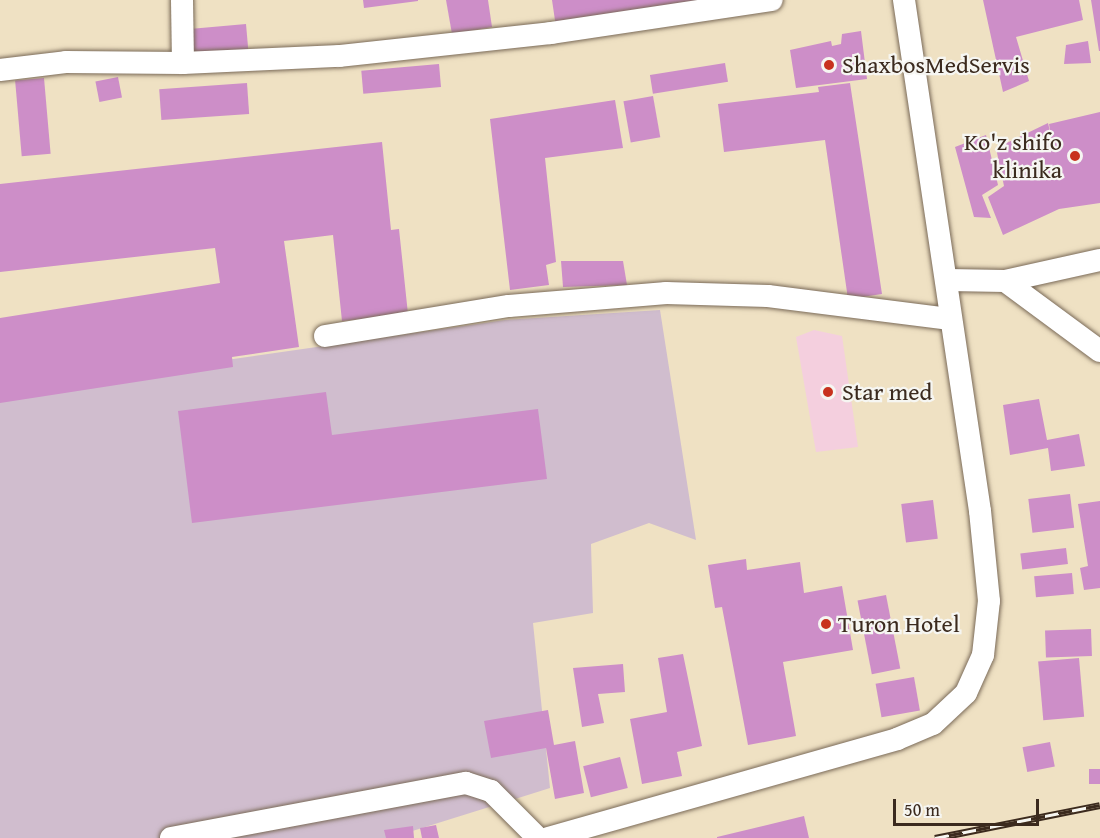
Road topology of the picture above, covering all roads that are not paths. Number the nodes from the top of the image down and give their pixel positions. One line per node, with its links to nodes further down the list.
1 (182, 0): 4 (street)
2 (772, 0): 4 (street)
3 (904, 0): 7 (street)
4 (183, 63): 5 (street)
5 (0, 70)
6 (1100, 260): 8 (street)
7 (948, 280): 8 (street); 9 (street)
8 (1005, 281): 11 (street)
9 (950, 319): 10 (street); 14 (street)
10 (325, 336)
11 (1100, 351)
12 (171, 838): 13 (street)
13 (538, 838)
14 (548, 838)

